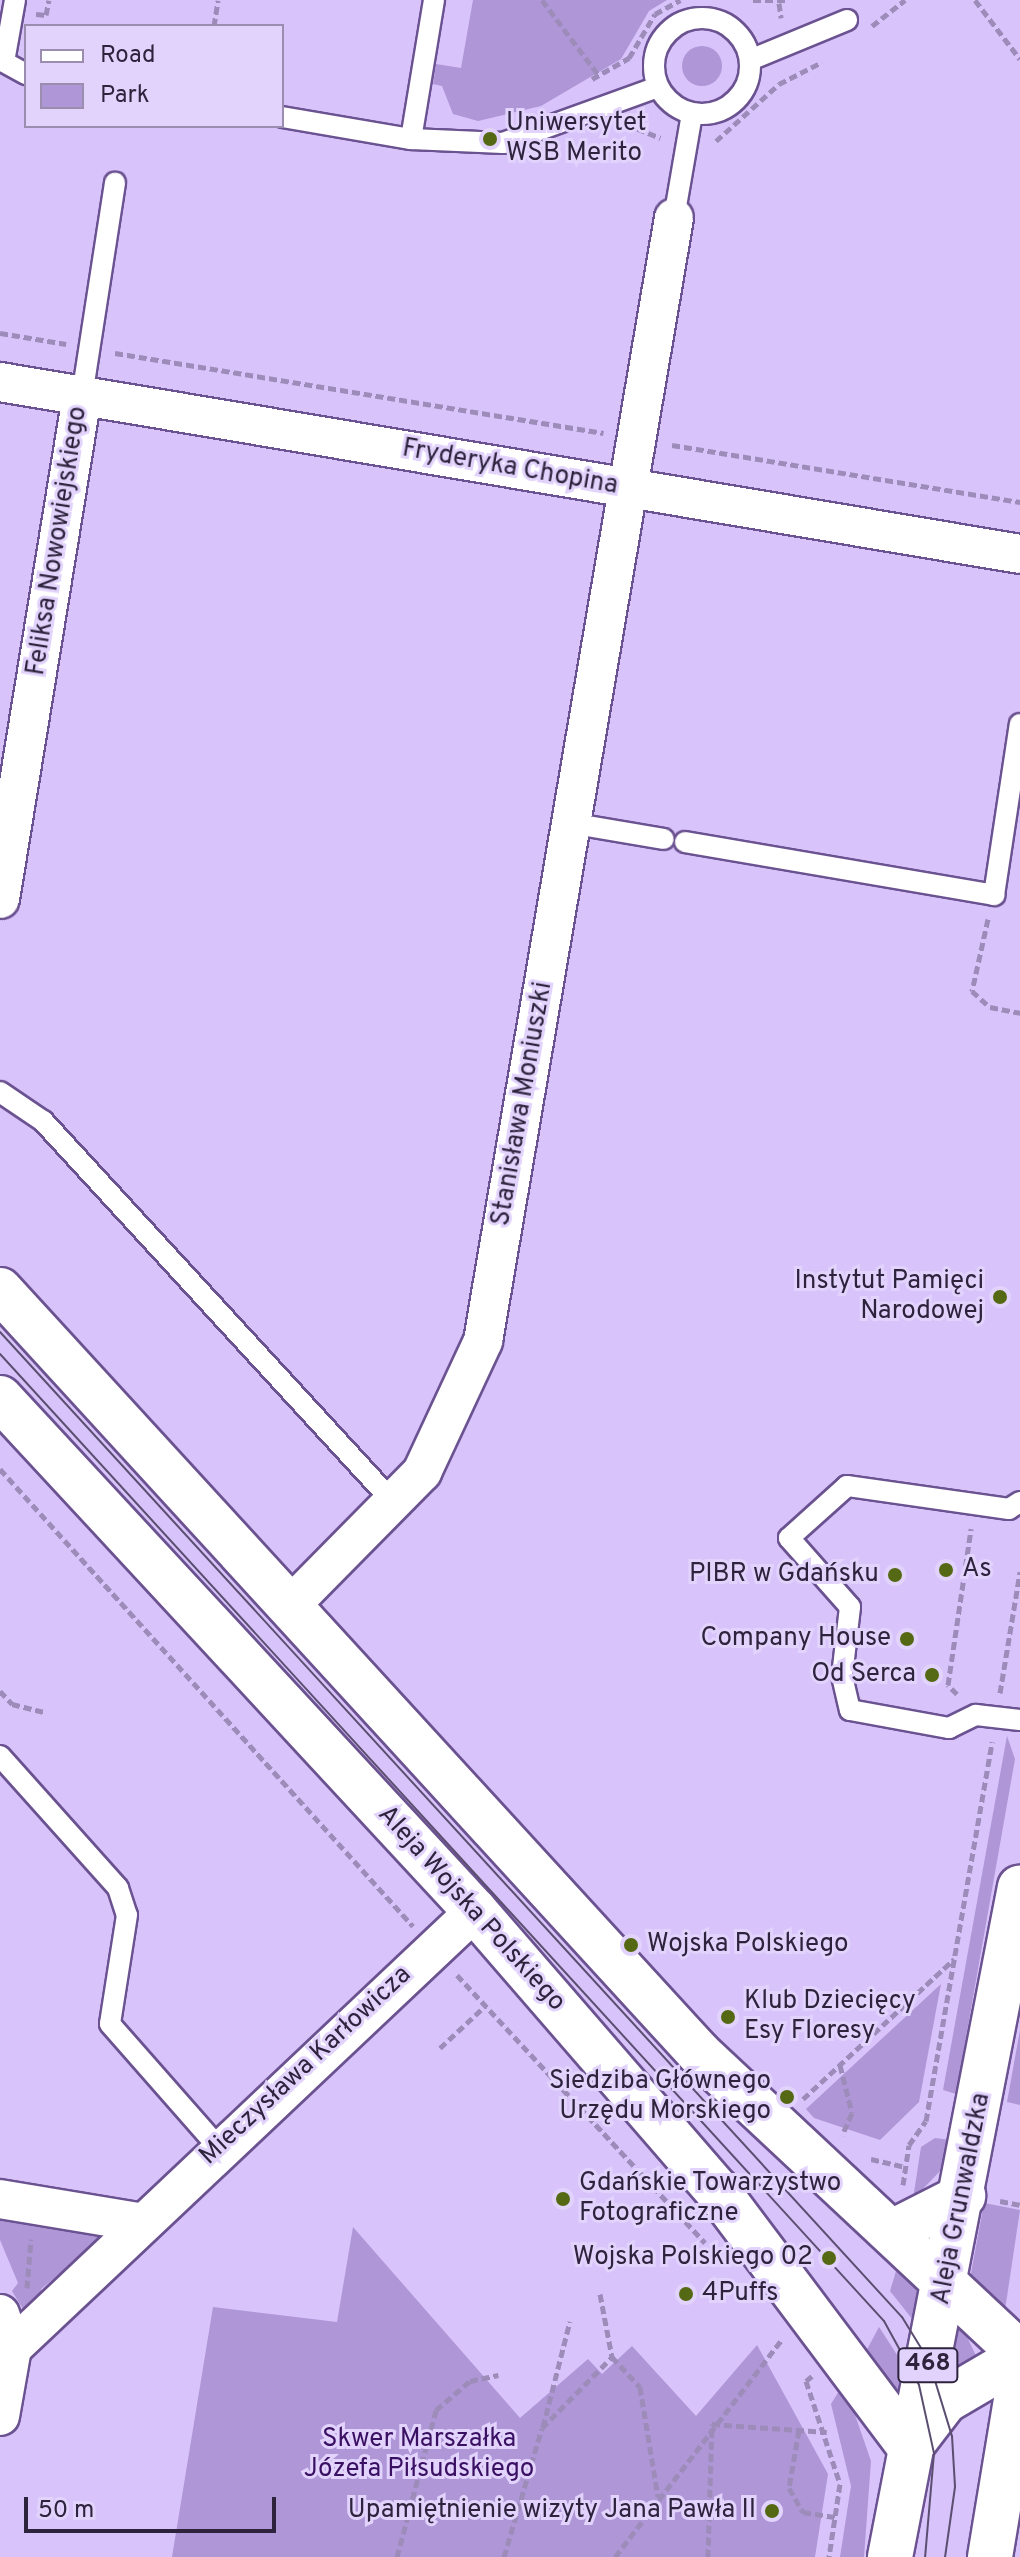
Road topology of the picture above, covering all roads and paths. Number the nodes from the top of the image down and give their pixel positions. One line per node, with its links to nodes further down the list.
1 (15, 0): 15 (lane)
2 (218, 0): 10 (path)
3 (434, 0): 21 (lane)
4 (542, 0): 16 (path)
5 (680, 0): 16 (path)
6 (753, 0): 7 (path)
7 (788, 0)
8 (905, 0): 11 (path)
9 (975, 0): 13 (path)
10 (214, 24)
11 (853, 28): 14 (lane)
12 (833, 55): 22 (path)
13 (1020, 59)
14 (750, 60): 18 (lane); 19 (lane)
15 (19, 73)
16 (599, 75): 17 (path)
17 (586, 83)
18 (658, 87): 19 (lane); 21 (lane)
19 (692, 114): 24 (lane)
20 (284, 117): 21 (lane)
21 (411, 139)
22 (709, 147)
23 (115, 183): 26 (lane, Feliksa Nowowiejskiego)
24 (674, 218): 29 (street)
25 (0, 333): 26 (path)
26 (89, 348): 28 (lane, Feliksa Nowowiejskiego); 29 (path)
27 (0, 382): 28 (street, Fryderyka Chopina)
28 (82, 396): 30 (street, Fryderyka Chopina); 38 (street, Feliksa Nowowiejskiego)
29 (637, 439): 30 (street, Stanisława Moniuszki); 31 (path)
30 (628, 488): 32 (street, Fryderyka Chopina); 34 (street, Stanisława Moniuszki)
31 (1020, 502)
32 (1020, 554)
33 (1020, 724): 37 (lane)
34 (570, 823): 35 (lane); 44 (street, Stanisława Moniuszki)
35 (664, 839)
36 (685, 842): 37 (lane)
37 (994, 895): 39 (path)
38 (0, 899)
39 (1020, 1013)
40 (0, 1092): 44 (lane)
41 (0, 1290): 48 (street)
42 (0, 1398): 55 (street, Aleja Wojska Polskiego)
43 (0, 1469): 56 (path)
44 (395, 1504): 48 (street, Stanisława Moniuszki)
45 (975, 1504): 46 (lane); 51 (path); 51 (lane)
46 (1014, 1506)
47 (1020, 1572): 51 (path)
48 (288, 1608): 66 (street)
49 (0, 1691): 50 (path)
50 (45, 1712)
51 (986, 1715): 52 (lane); 57 (path)
52 (1020, 1720)
53 (0, 1756): 62 (lane)
54 (1020, 1887): 64 (street, Aleja Grunwaldzka / 468)
55 (475, 1911): 56 (street, Mieczysława Karłowicza); 85 (street, Aleja Wojska Polskiego)
56 (433, 1949): 58 (path); 62 (street, Mieczysława Karłowicza)
57 (955, 1958): 60 (path); 66 (path)
58 (485, 2006): 59 (path); 67 (path)
59 (440, 2048)
60 (840, 2065): 61 (path); 63 (path)
61 (798, 2103)
62 (218, 2147): 68 (street, Mieczysława Karłowicza)
63 (833, 2150)
64 (963, 2196): 66 (street); 69 (street, Aleja Grunwaldzka / 468)
65 (14, 2201): 68 (street); 71 (path)
66 (896, 2217): 69 (street)
67 (684, 2219)
68 (137, 2222): 71 (street, Mieczysława Karłowicza)
69 (946, 2282): 75 (street); 85 (street, Aleja Grunwaldzka / 468)
70 (600, 2294): 76 (path)
71 (48, 2311): 73 (street, Mieczysława Karłowicza)
72 (570, 2321): 82 (path)
73 (6, 2331): 80 (street, Mieczysława Karłowicza)
74 (785, 2335): 81 (path)
75 (1020, 2355): 85 (street)
76 (612, 2357): 82 (path); 87 (path)
77 (820, 2369): 84 (path)
78 (498, 2375): 89 (path)
79 (1020, 2376): 86 (street)
80 (0, 2410)
81 (712, 2424): 83 (path); 87 (path); 92 (path)
82 (542, 2428): 90 (path)
83 (799, 2430): 84 (path); 88 (path)
84 (827, 2432): 88 (path)
85 (910, 2447): 94 (street, Aleja Grunwaldzka / 468)
86 (1013, 2472): 95 (street)
87 (658, 2497): 91 (path)
88 (836, 2517): 93 (path)
89 (397, 2557)
90 (504, 2557)
91 (615, 2557)
92 (708, 2557)
93 (829, 2557)
94 (890, 2557)
95 (990, 2557)

